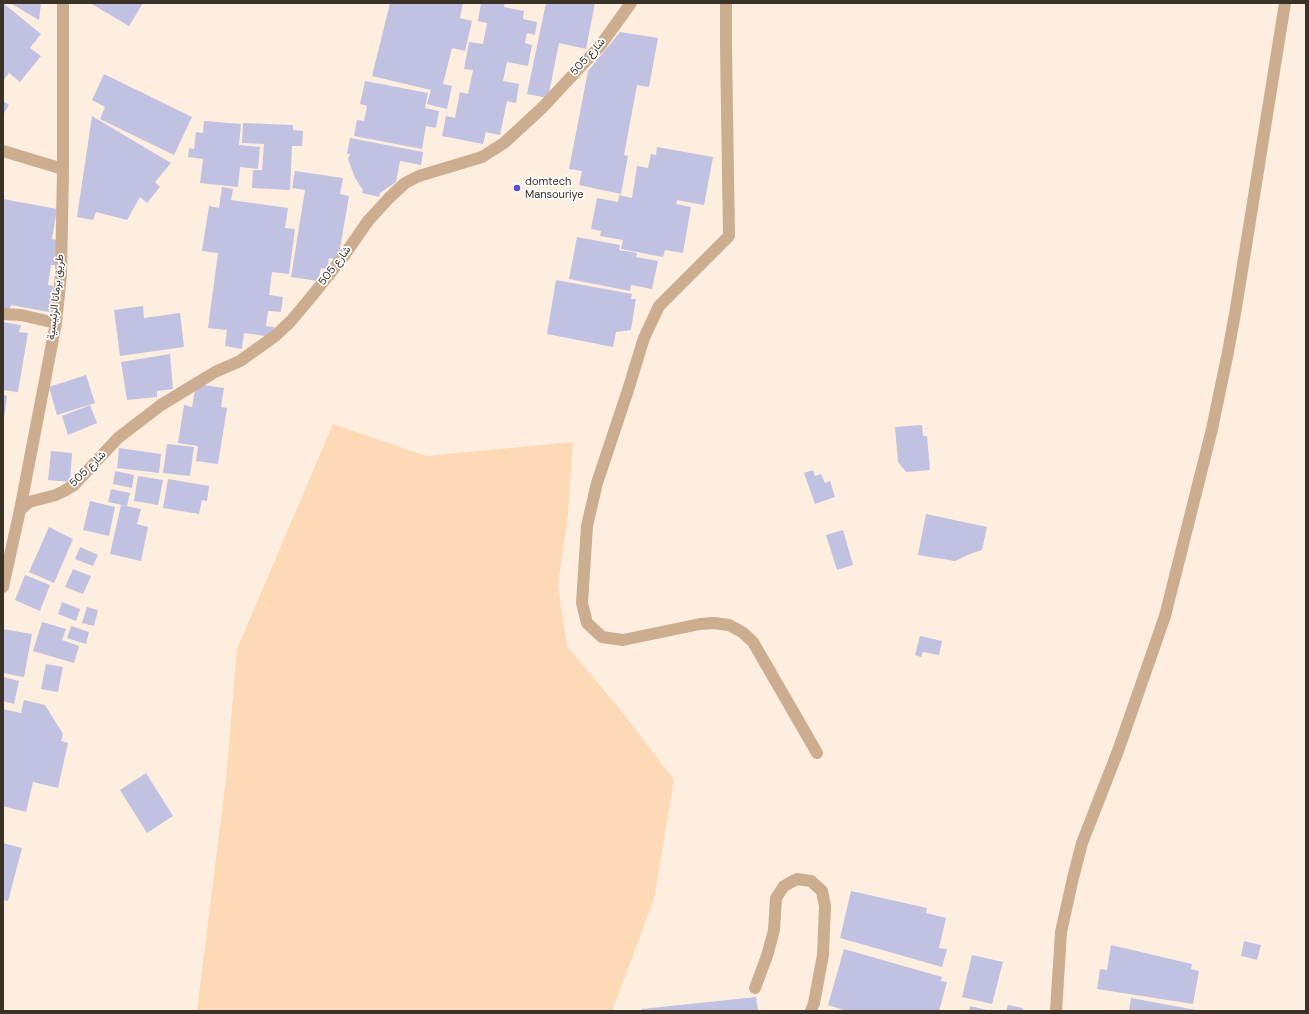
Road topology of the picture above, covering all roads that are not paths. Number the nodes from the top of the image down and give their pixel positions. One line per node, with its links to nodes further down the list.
1 (63, 3): 6 (street, طريق برمانا الرئيسية)
2 (631, 3): 9 (street, شارع 505)
3 (726, 3): 12 (street)
4 (1285, 3): 15 (street)
5 (3, 151): 6 (street)
6 (63, 169): 8 (street, طريق برمانا الرئيسية)
7 (3, 314): 8 (street)
8 (56, 323): 9 (street, طريق برمانا الرئيسية)
9 (20, 510): 10 (street, طريق برمانا الرئيسية)
10 (7, 556): 11 (street, طريق برمانا الرئيسية)
11 (3, 587)
12 (817, 753)
13 (755, 988): 14 (street)
14 (812, 1011)
15 (1056, 1011)

